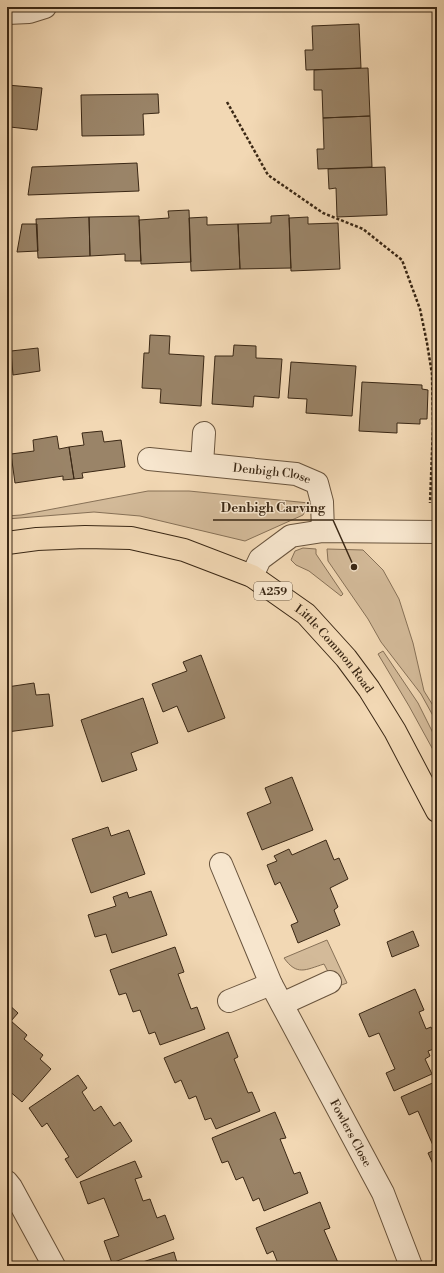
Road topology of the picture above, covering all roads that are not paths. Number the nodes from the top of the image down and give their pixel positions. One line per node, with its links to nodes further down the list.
1 (45, 7): 2 (street)
2 (7, 13)
3 (204, 433): 5 (street)
4 (149, 459): 5 (street, Denbigh Close)
5 (202, 464): 6 (street, Denbigh Close)
6 (323, 532): 7 (street); 9 (street)
7 (434, 532)
8 (7, 543): 9 (highway, Little Common Road / A259)
9 (252, 576): 10 (highway, Little Common Road / A259)
10 (437, 811)
11 (221, 864): 13 (street, Fowlers Close)
12 (330, 982): 15 (street)
13 (271, 984): 14 (street); 15 (street, Fowlers Close)
14 (229, 1001)
15 (282, 1004): 18 (street, Fowlers Close)
16 (7, 1182): 17 (street)
17 (54, 1266)
18 (411, 1266)

